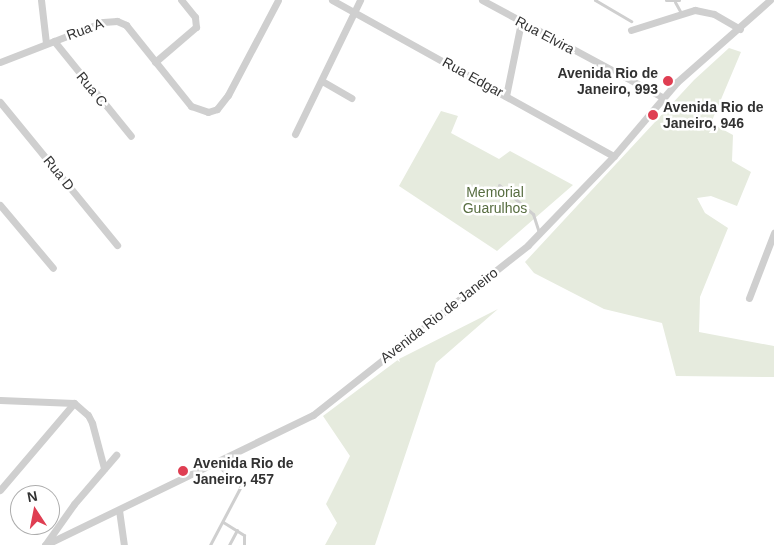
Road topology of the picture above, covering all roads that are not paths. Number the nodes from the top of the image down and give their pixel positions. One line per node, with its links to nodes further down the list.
1 (41, 0): 17 (street)
2 (181, 0): 19 (street)
3 (278, 0): 19 (street, Rua A)
4 (332, 0): 11 (street, Rua Edgar)
5 (360, 0): 11 (street)
6 (482, 0): 14 (street, Rua Elvira)
7 (595, 0): 13 (lane)
8 (666, 0): 10 (lane)
9 (770, 0): 15 (street, Avenida Rio de Janeiro)
10 (677, 1): 12 (lane)
11 (356, 12): 20 (street); 21 (street, Rua Edgar)
12 (681, 13): 15 (street); 16 (street)
13 (632, 21)
14 (521, 22): 21 (street); 22 (street, Rua Elvira)
15 (740, 28): 22 (street, Avenida Rio de Janeiro)
16 (631, 30)
17 (50, 42): 18 (street, Rua A); 19 (street, Rua A); 26 (street, Rua C)
18 (0, 62)
19 (155, 62)
20 (322, 82): 23 (street); 25 (street)
21 (506, 96): 27 (street, Rua Edgar)
22 (662, 97): 27 (street, Avenida Rio de Janeiro)
23 (351, 98)
24 (0, 102): 32 (street, Rua D)
25 (295, 134)
26 (130, 136)
27 (614, 156): 31 (street, Avenida Rio de Janeiro)
28 (498, 185): 31 (lane)
29 (0, 205): 33 (street)
30 (774, 233): 34 (street)
31 (539, 234): 38 (street, Avenida Rio de Janeiro)
32 (118, 245)
33 (53, 268)
34 (749, 298)
35 (0, 400): 36 (street)
36 (74, 403): 39 (street); 40 (street)
37 (116, 455): 39 (street)
38 (214, 462): 41 (street, Avenida Rio de Janeiro); 42 (lane)
39 (104, 468): 44 (street)
40 (0, 490)
41 (119, 510): 44 (street, Avenida Rio de Janeiro); 45 (street)
42 (223, 522): 43 (lane); 46 (lane)
43 (237, 530): 47 (lane); 48 (lane)
44 (45, 545)
45 (124, 545)
46 (210, 545)
47 (229, 545)
48 (244, 545)

